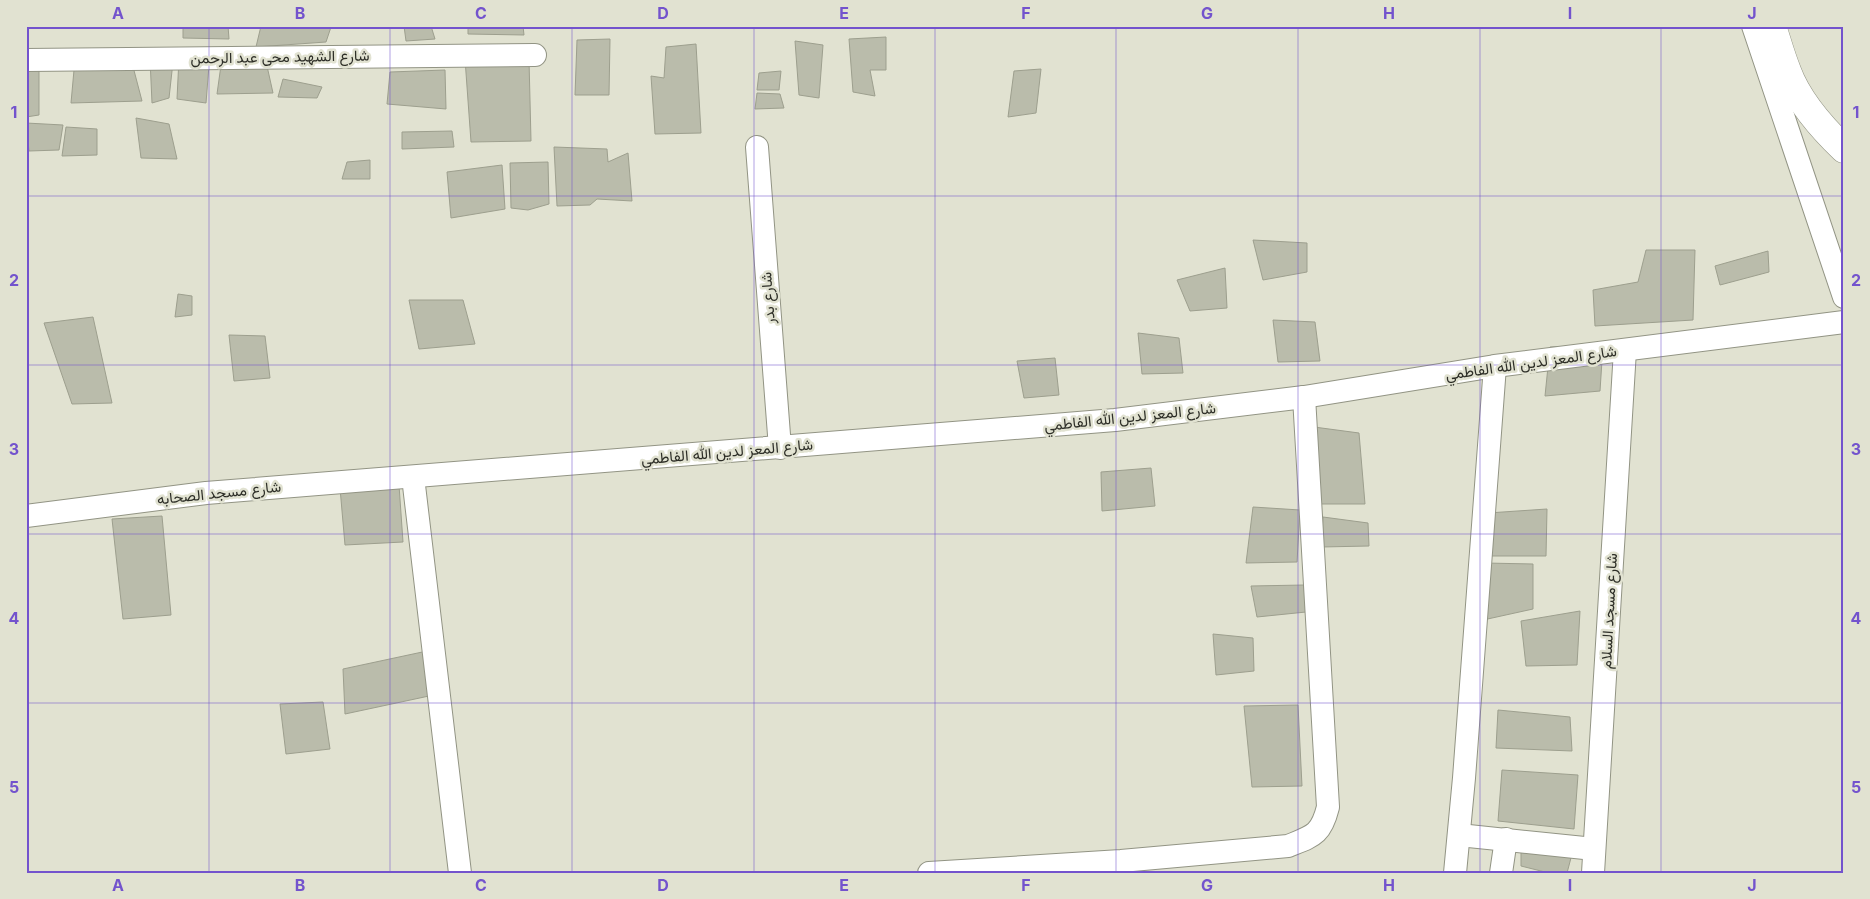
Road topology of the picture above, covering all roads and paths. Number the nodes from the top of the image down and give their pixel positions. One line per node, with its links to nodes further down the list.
1 (1753, 26): 7 (street)
2 (1772, 26): 6 (highway)
3 (534, 55): 4 (street, شارع الشهيد محى عبد الرحمن)
4 (26, 60)
5 (756, 147): 12 (street, شارع بدر)
6 (1844, 149)
7 (1844, 297)
8 (1844, 322): 9 (street, شارع المعز لدين الله الفاطمي)
9 (1624, 350): 10 (street, شارع المعز لدين الله الفاطمي); 17 (street, شارع مسجد السلام)
10 (1495, 366): 11 (street, شارع المعز لدين الله الفاطمي); 15 (street)
11 (1304, 397): 12 (street, شارع المعز لدين الله الفاطمي); 19 (street)
12 (780, 448): 13 (street, شارع المعز لدين الله الفاطمي)
13 (413, 477): 14 (street, شارع مسجد الصحابه); 18 (street)
14 (26, 516)
15 (1459, 835): 16 (street); 20 (street)
16 (1506, 840): 17 (street); 21 (street)
17 (1594, 849): 22 (street, شارع مسجد السلام)
18 (460, 873)
19 (930, 873)
20 (1455, 873)
21 (1501, 873)
22 (1593, 873)

